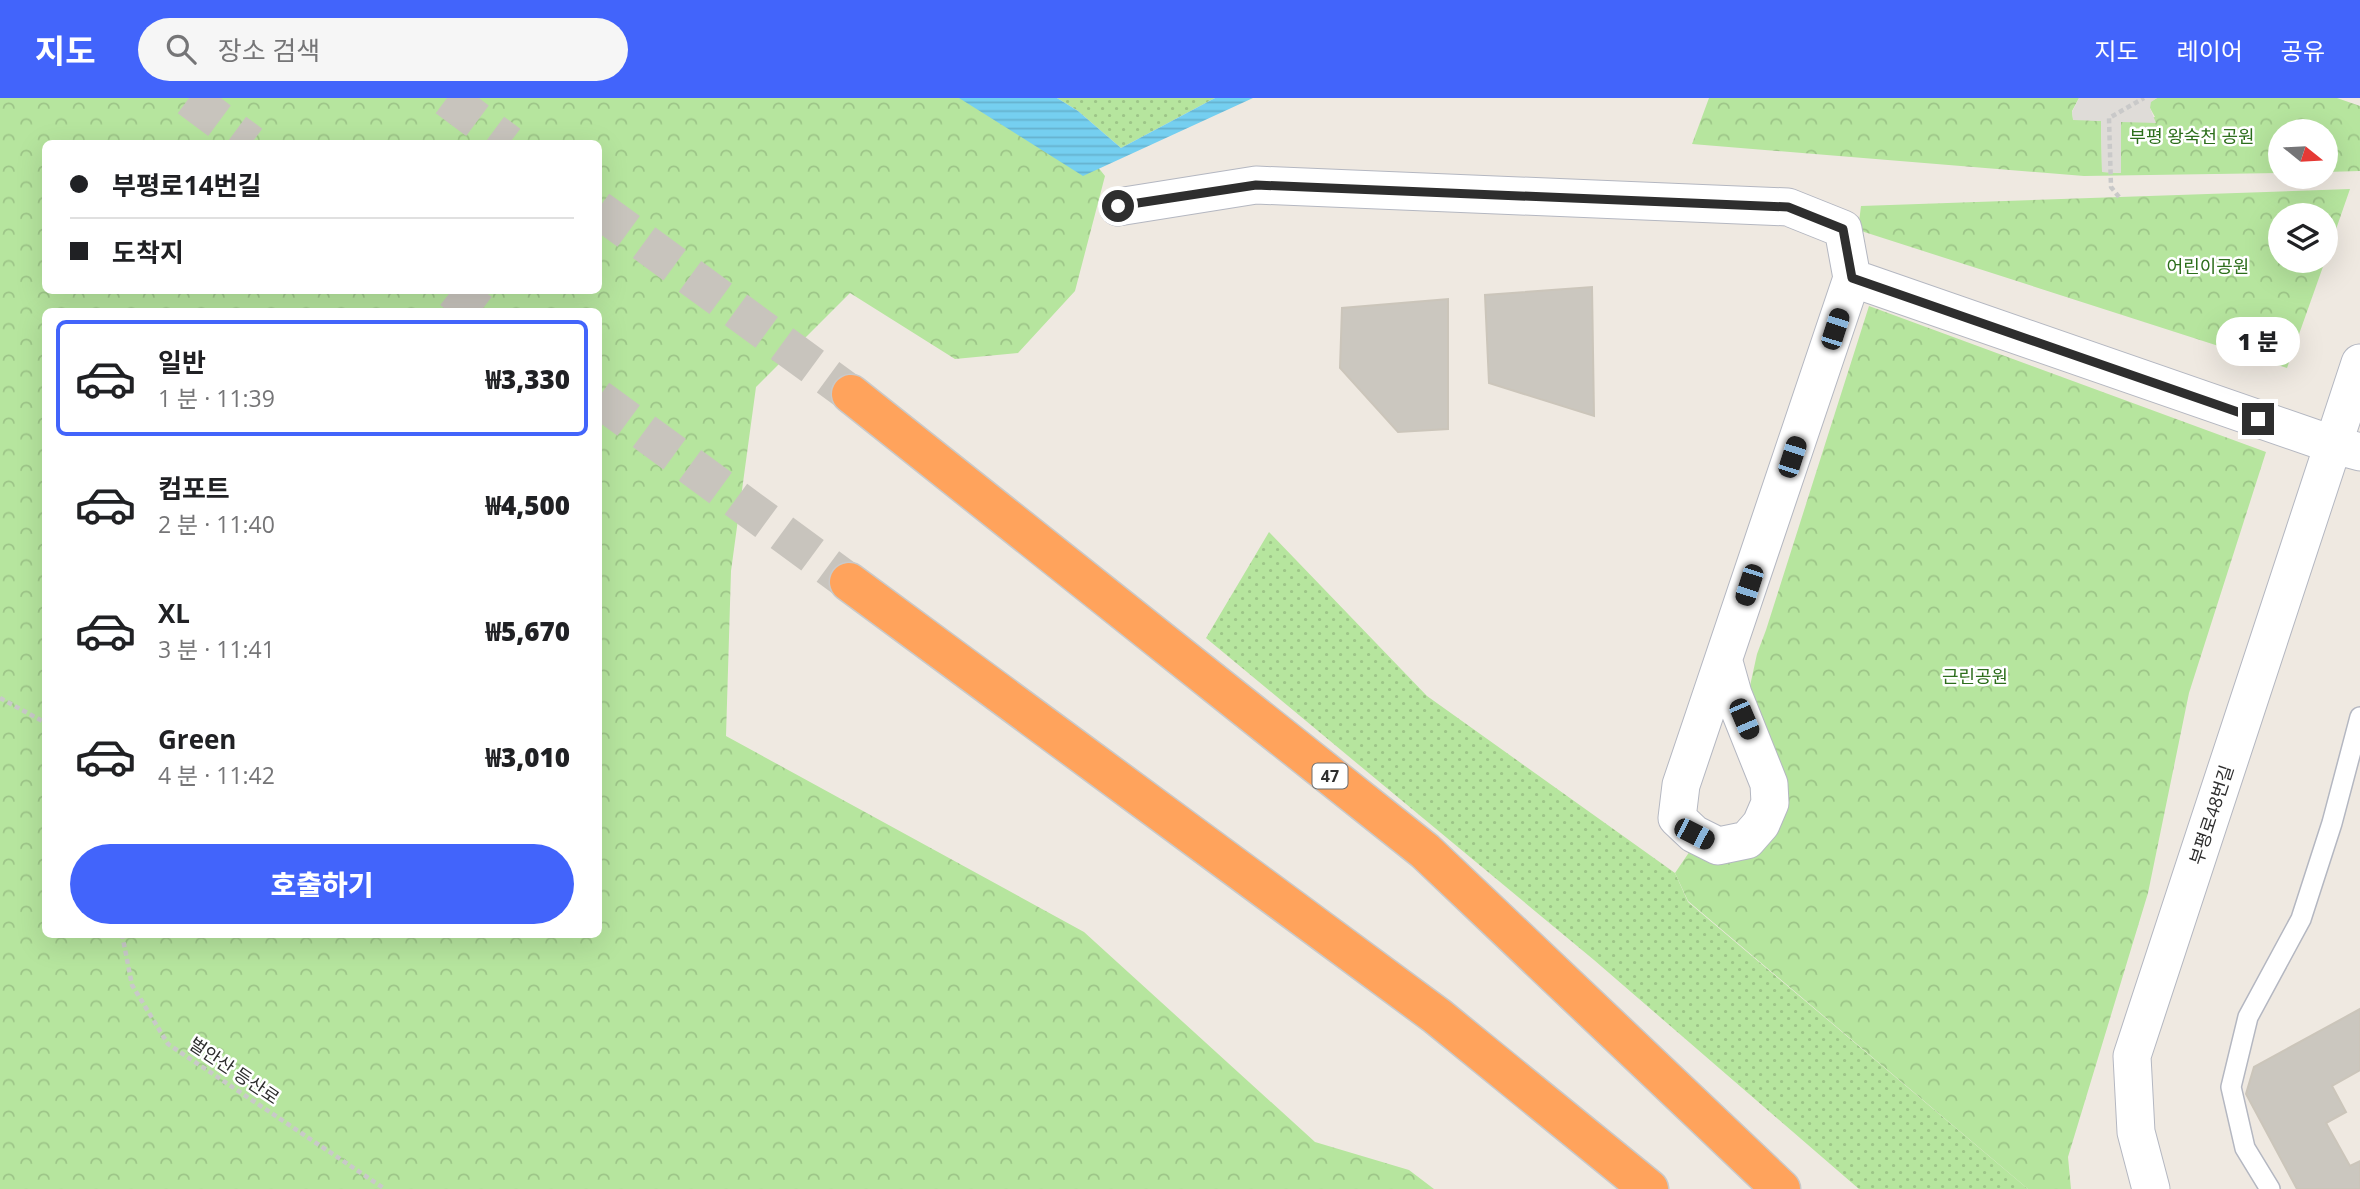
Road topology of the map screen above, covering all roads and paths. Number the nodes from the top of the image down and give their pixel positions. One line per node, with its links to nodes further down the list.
1 (2144, 98): 2 (path)
2 (2119, 197)
3 (1118, 206): 4 (street)
4 (1852, 278): 7 (street); 9 (street)
5 (2360, 363): 7 (street, 부평로48번길)
6 (851, 394): 16 (highway, 47)
7 (2347, 448): 17 (street, 부평로48번길)
8 (849, 582): 15 (highway)
9 (1724, 662)
10 (0, 698): 12 (path)
11 (2360, 717): 18 (lane)
12 (42, 721)
13 (123, 938): 14 (path, 벌안산 등산로)
14 (385, 1189)
15 (1649, 1189)
16 (1781, 1189)
17 (2151, 1189)
18 (2270, 1189)

